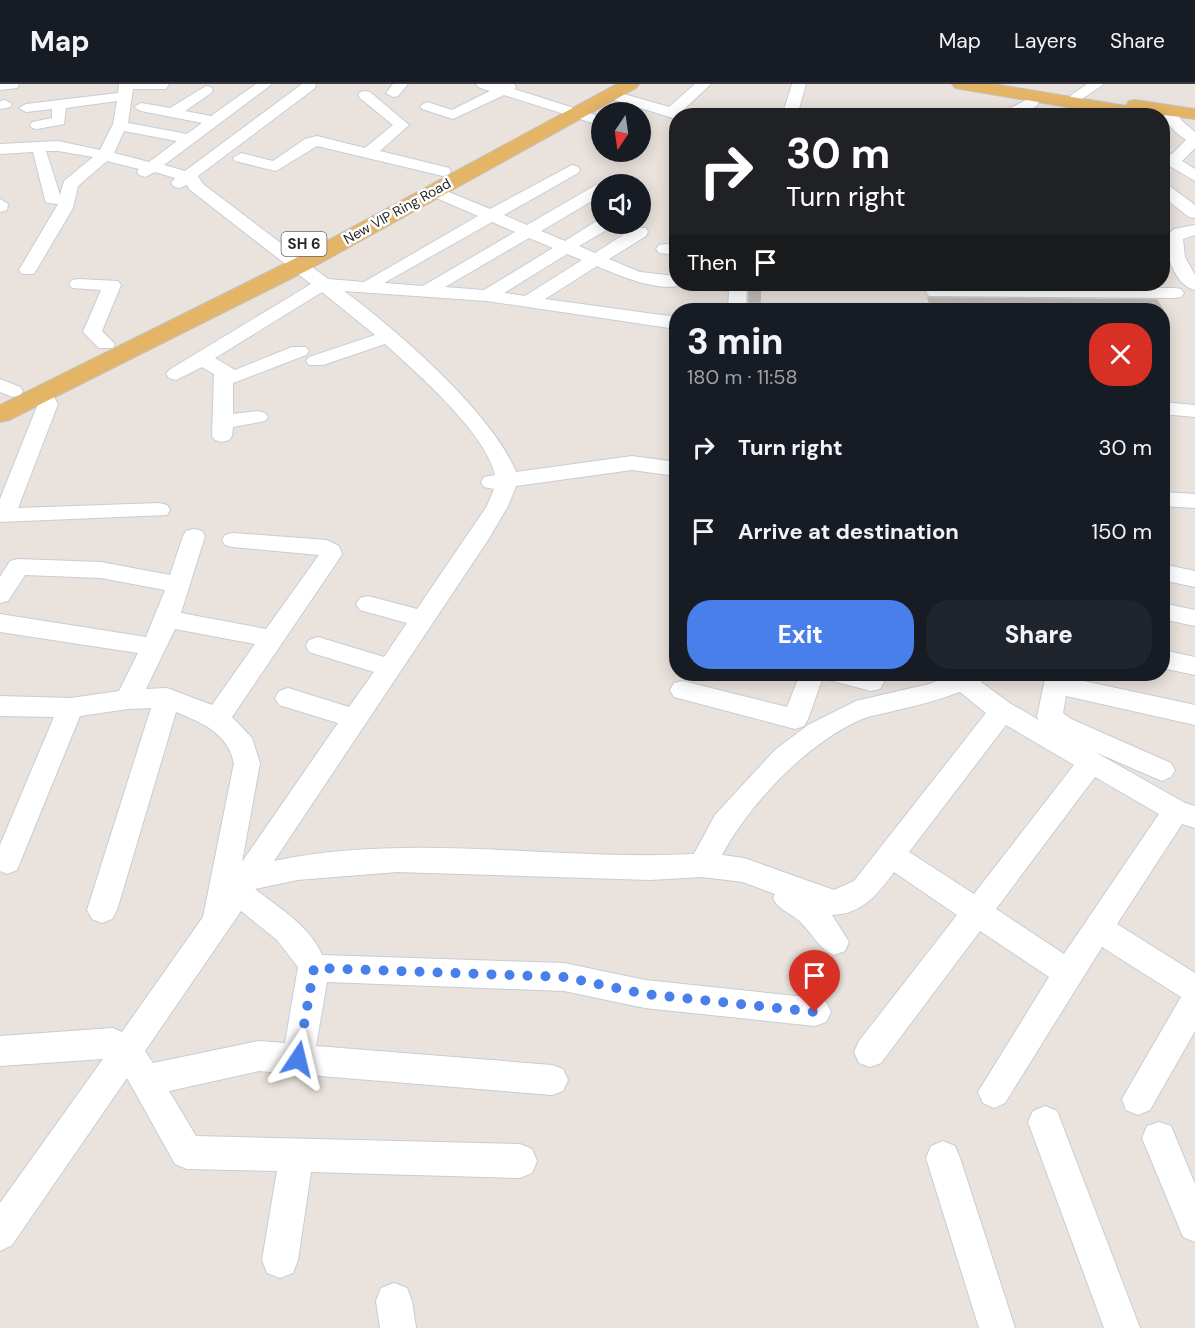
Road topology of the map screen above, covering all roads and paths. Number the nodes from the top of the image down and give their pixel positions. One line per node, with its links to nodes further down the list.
1 (162, 84): 12 (street)
2 (265, 84): 36 (street)
3 (305, 84): 53 (street)
4 (483, 84): 15 (street)
5 (516, 84): 15 (street)
6 (630, 84): 13 (main road, New VIP Ring Road / SH 6)
7 (704, 84): 23 (street)
8 (799, 84): 24 (street)
9 (961, 84): 18 (main road)
10 (1001, 84): 17 (main road)
11 (1097, 84): 17 (street)
12 (126, 88): 19 (street); 39 (street)
13 (608, 89): 28 (street); 29 (main road, New VIP Ring Road / SH 6)
14 (206, 90): 30 (street)
15 (501, 90): 20 (street); 29 (street)
16 (364, 95): 43 (street)
17 (1077, 96): 27 (main road)
18 (1034, 97): 25 (street); 26 (main road)
19 (59, 104): 22 (street); 38 (street)
20 (428, 106)
21 (141, 107): 30 (street)
22 (26, 108)
23 (683, 108)
24 (792, 108)
25 (1020, 108)
26 (1114, 108)
27 (1133, 108)
28 (669, 111)
29 (566, 112): 34 (street); 51 (main road, New VIP Ring Road / SH 6); 54 (main road, New VIP Ring Road / SH 6)
30 (172, 113): 36 (street)
31 (1195, 114): 32 (main road)
32 (1170, 115)
33 (1170, 116): 37 (main road)
34 (591, 119)
35 (1170, 119): 47 (street)
36 (214, 121): 40 (street)
37 (1195, 122)
38 (37, 125)
39 (120, 126): 40 (street); 45 (street)
40 (191, 139): 49 (street)
41 (0, 149): 45 (street)
42 (40, 153): 44 (street); 45 (street); 57 (street)
43 (368, 153): 46 (street); 51 (street)
44 (0, 155)
45 (101, 158): 49 (street); 70 (street)
46 (241, 158)
47 (1170, 159)
48 (1170, 163): 52 (street)
49 (149, 170): 53 (street)
50 (572, 170): 60 (street)
51 (443, 171): 68 (main road, New VIP Ring Road / SH 6)
52 (1195, 176)
53 (187, 182): 68 (street)
54 (433, 191): 60 (street); 68 (main road, New VIP Ring Road / SH 6)
55 (591, 194): 62 (street)
56 (1195, 195): 58 (street)
57 (53, 200)
58 (1170, 202): 61 (street)
59 (1170, 214): 61 (street)
60 (492, 216): 62 (street); 75 (street)
61 (1194, 225): 65 (street)
62 (527, 231): 66 (street); 76 (street)
63 (591, 232): 66 (street)
64 (637, 234): 69 (street)
65 (1174, 240): 67 (street); 74 (street)
66 (567, 247): 69 (street); 81 (street)
67 (1195, 251)
68 (292, 259): 73 (street); 85 (main road, New VIP Ring Road / SH 6); 90 (main road, New VIP Ring Road / SH 6)
69 (598, 260): 71 (street); 82 (street)
70 (28, 270)
71 (669, 280)
72 (78, 284): 85 (street)
73 (323, 284): 75 (street); 84 (street); 86 (street); 97 (street)
74 (1195, 285)
75 (369, 287): 76 (street)
76 (430, 291): 81 (street)
77 (957, 291): 79 (street)
78 (1115, 291): 80 (street)
79 (935, 292)
80 (1175, 293)
81 (487, 296): 82 (street)
82 (526, 303): 83 (street)
83 (669, 322)
84 (378, 340): 87 (street); 97 (street)
85 (106, 344): 89 (main road, New VIP Ring Road / SH 6)
86 (202, 359): 87 (street); 88 (street)
87 (224, 372): 94 (street)
88 (176, 374)
89 (4, 391)
90 (44, 394): 93 (main road, New VIP Ring Road / SH 6); 100 (street)
91 (1170, 409): 92 (street)
92 (1195, 411)
93 (0, 415)
94 (258, 417)
95 (669, 459): 97 (street)
96 (669, 468): 97 (street)
97 (499, 477): 111 (street); 137 (street)
98 (1170, 499): 99 (street)
99 (1195, 501)
100 (159, 510)
101 (194, 536): 107 (street)
102 (233, 540): 115 (street)
103 (1170, 565): 104 (street)
104 (1195, 570)
105 (1170, 574): 106 (street)
106 (1195, 579)
107 (178, 584): 108 (street); 113 (street)
108 (0, 596)
109 (368, 604): 111 (street)
110 (1170, 613): 112 (street)
111 (411, 616): 119 (street)
112 (1195, 618)
113 (167, 620): 115 (street); 117 (street)
114 (0, 623): 117 (street)
115 (272, 639): 136 (street)
116 (318, 646): 119 (street)
117 (153, 647): 131 (street)
118 (1170, 661): 120 (street)
119 (378, 664): 137 (street)
120 (1195, 666)
121 (809, 681): 128 (street)
122 (867, 681): 127 (street)
123 (959, 681): 143 (street)
124 (972, 681): 134 (street)
125 (1058, 681): 139 (street)
126 (1066, 681): 135 (street)
127 (871, 682)
128 (683, 690)
129 (167, 698): 131 (street); 136 (street); 145 (street)
130 (288, 698): 137 (street)
131 (128, 699): 133 (street)
132 (0, 706): 133 (street)
133 (71, 708): 142 (street)
134 (1002, 711): 138 (street); 141 (street)
135 (1195, 715)
136 (217, 718): 144 (street)
137 (349, 718): 144 (street)
138 (1091, 763): 140 (street); 146 (street)
139 (1162, 770)
140 (1186, 814): 147 (street)
141 (891, 855): 143 (street); 146 (street)
142 (7, 862)
143 (702, 865): 144 (street); 148 (street)
144 (233, 885): 149 (street); 154 (street); 154 (street)
145 (102, 910)
146 (976, 912): 150 (street); 156 (street)
147 (1100, 929): 150 (street); 151 (street)
148 (834, 942)
149 (314, 968): 153 (street); 157 (street)
150 (1068, 973): 160 (street)
151 (1195, 990)
152 (1195, 1002): 161 (street)
153 (815, 1012)
154 (120, 1046): 155 (street); 158 (street); 167 (street); 169 (street)
155 (0, 1051)
156 (870, 1052)
157 (298, 1059): 158 (street); 159 (street)
158 (147, 1080): 164 (street)
159 (552, 1080)
160 (994, 1092)
161 (1138, 1099)
162 (1045, 1122): 172 (street)
163 (1159, 1138): 168 (street)
164 (297, 1155): 166 (street); 170 (street)
165 (943, 1158): 171 (street)
166 (520, 1161)
167 (0, 1204)
168 (1195, 1225)
169 (0, 1233)
170 (279, 1260)
171 (997, 1328)
172 (1122, 1328)

